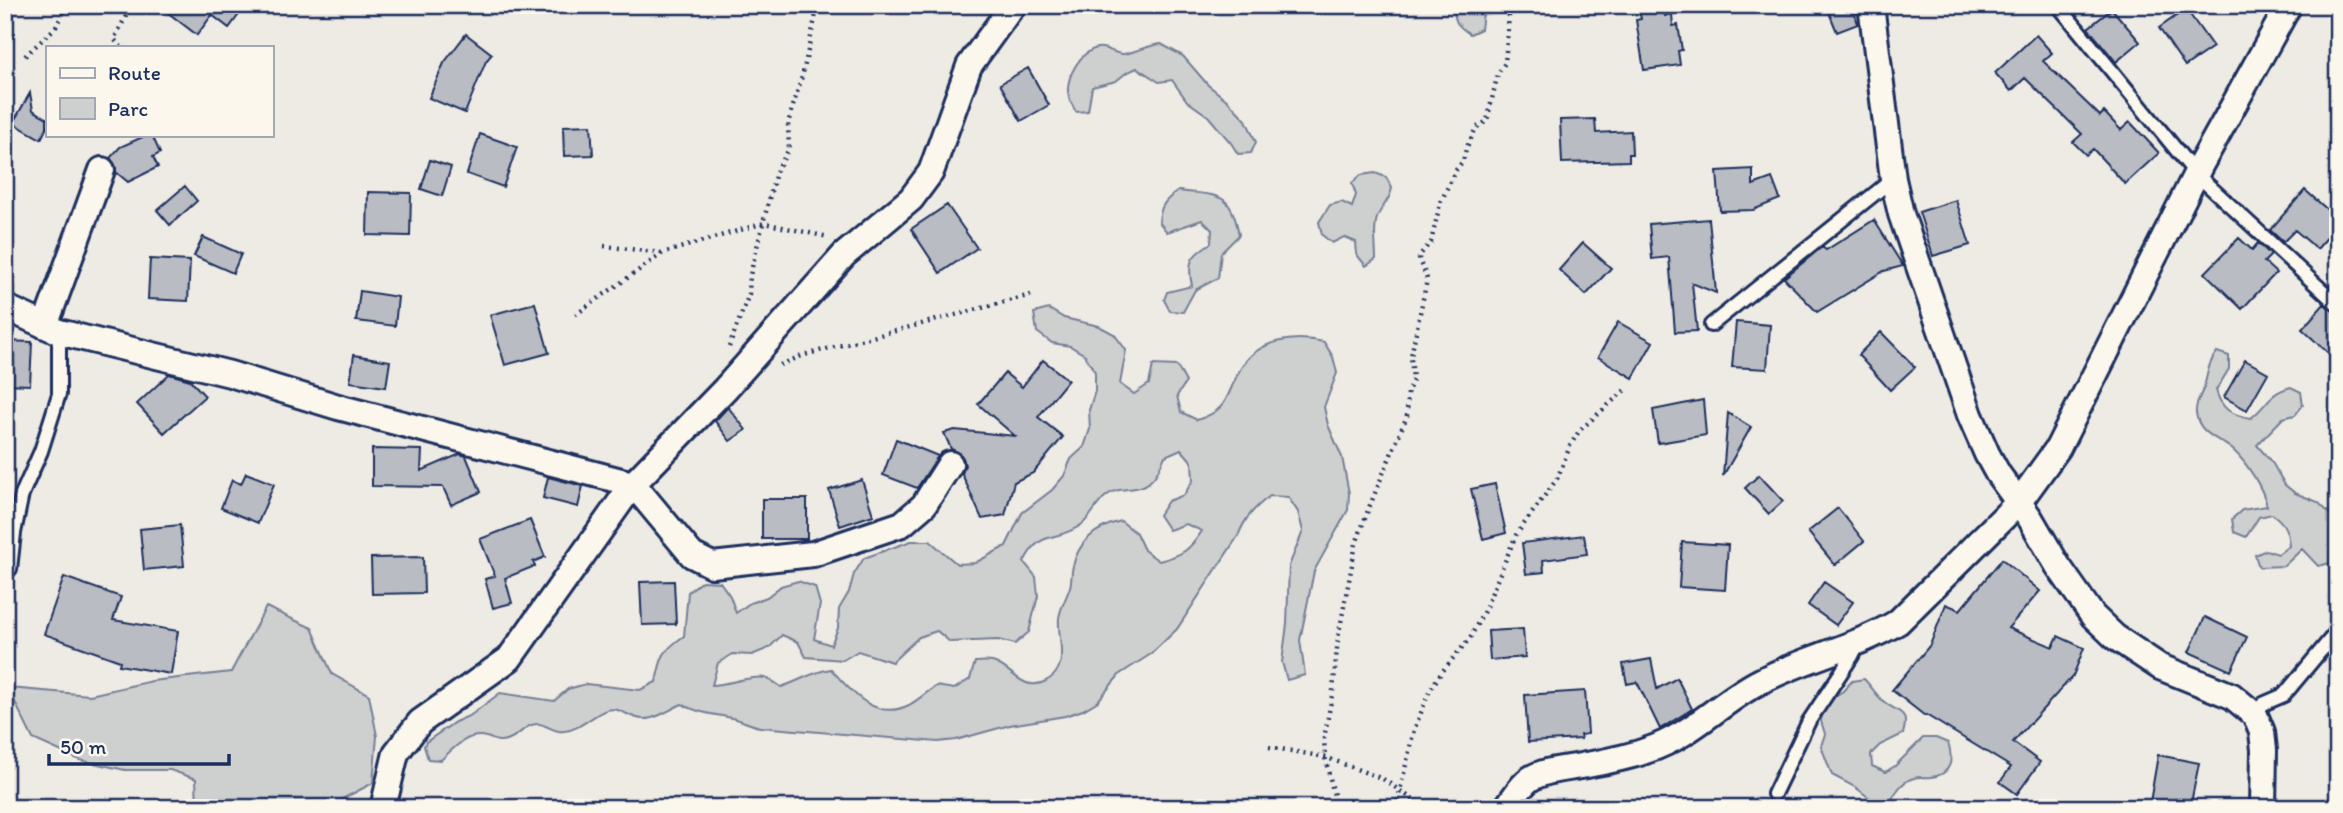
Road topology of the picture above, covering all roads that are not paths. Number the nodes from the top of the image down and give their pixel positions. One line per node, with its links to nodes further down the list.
1 (1013, 5): 13 (street)
2 (1871, 5): 7 (street)
3 (2058, 5): 6 (lane)
4 (2290, 5): 6 (street)
5 (102, 170): 11 (street)
6 (2196, 174): 8 (lane); 14 (street)
7 (1893, 179): 10 (lane); 14 (street)
8 (2338, 305)
9 (5, 307): 11 (street)
10 (1711, 325)
11 (52, 329): 13 (street); 15 (lane)
12 (950, 464): 13 (street)
13 (633, 484): 20 (street)
14 (2019, 502): 17 (street); 18 (street)
15 (10, 569)
16 (2338, 630): 18 (lane)
17 (1858, 643): 19 (lane); 21 (street)
18 (2255, 715): 22 (street)
19 (1774, 794)
20 (383, 808)
21 (1506, 808)
22 (2263, 808)

